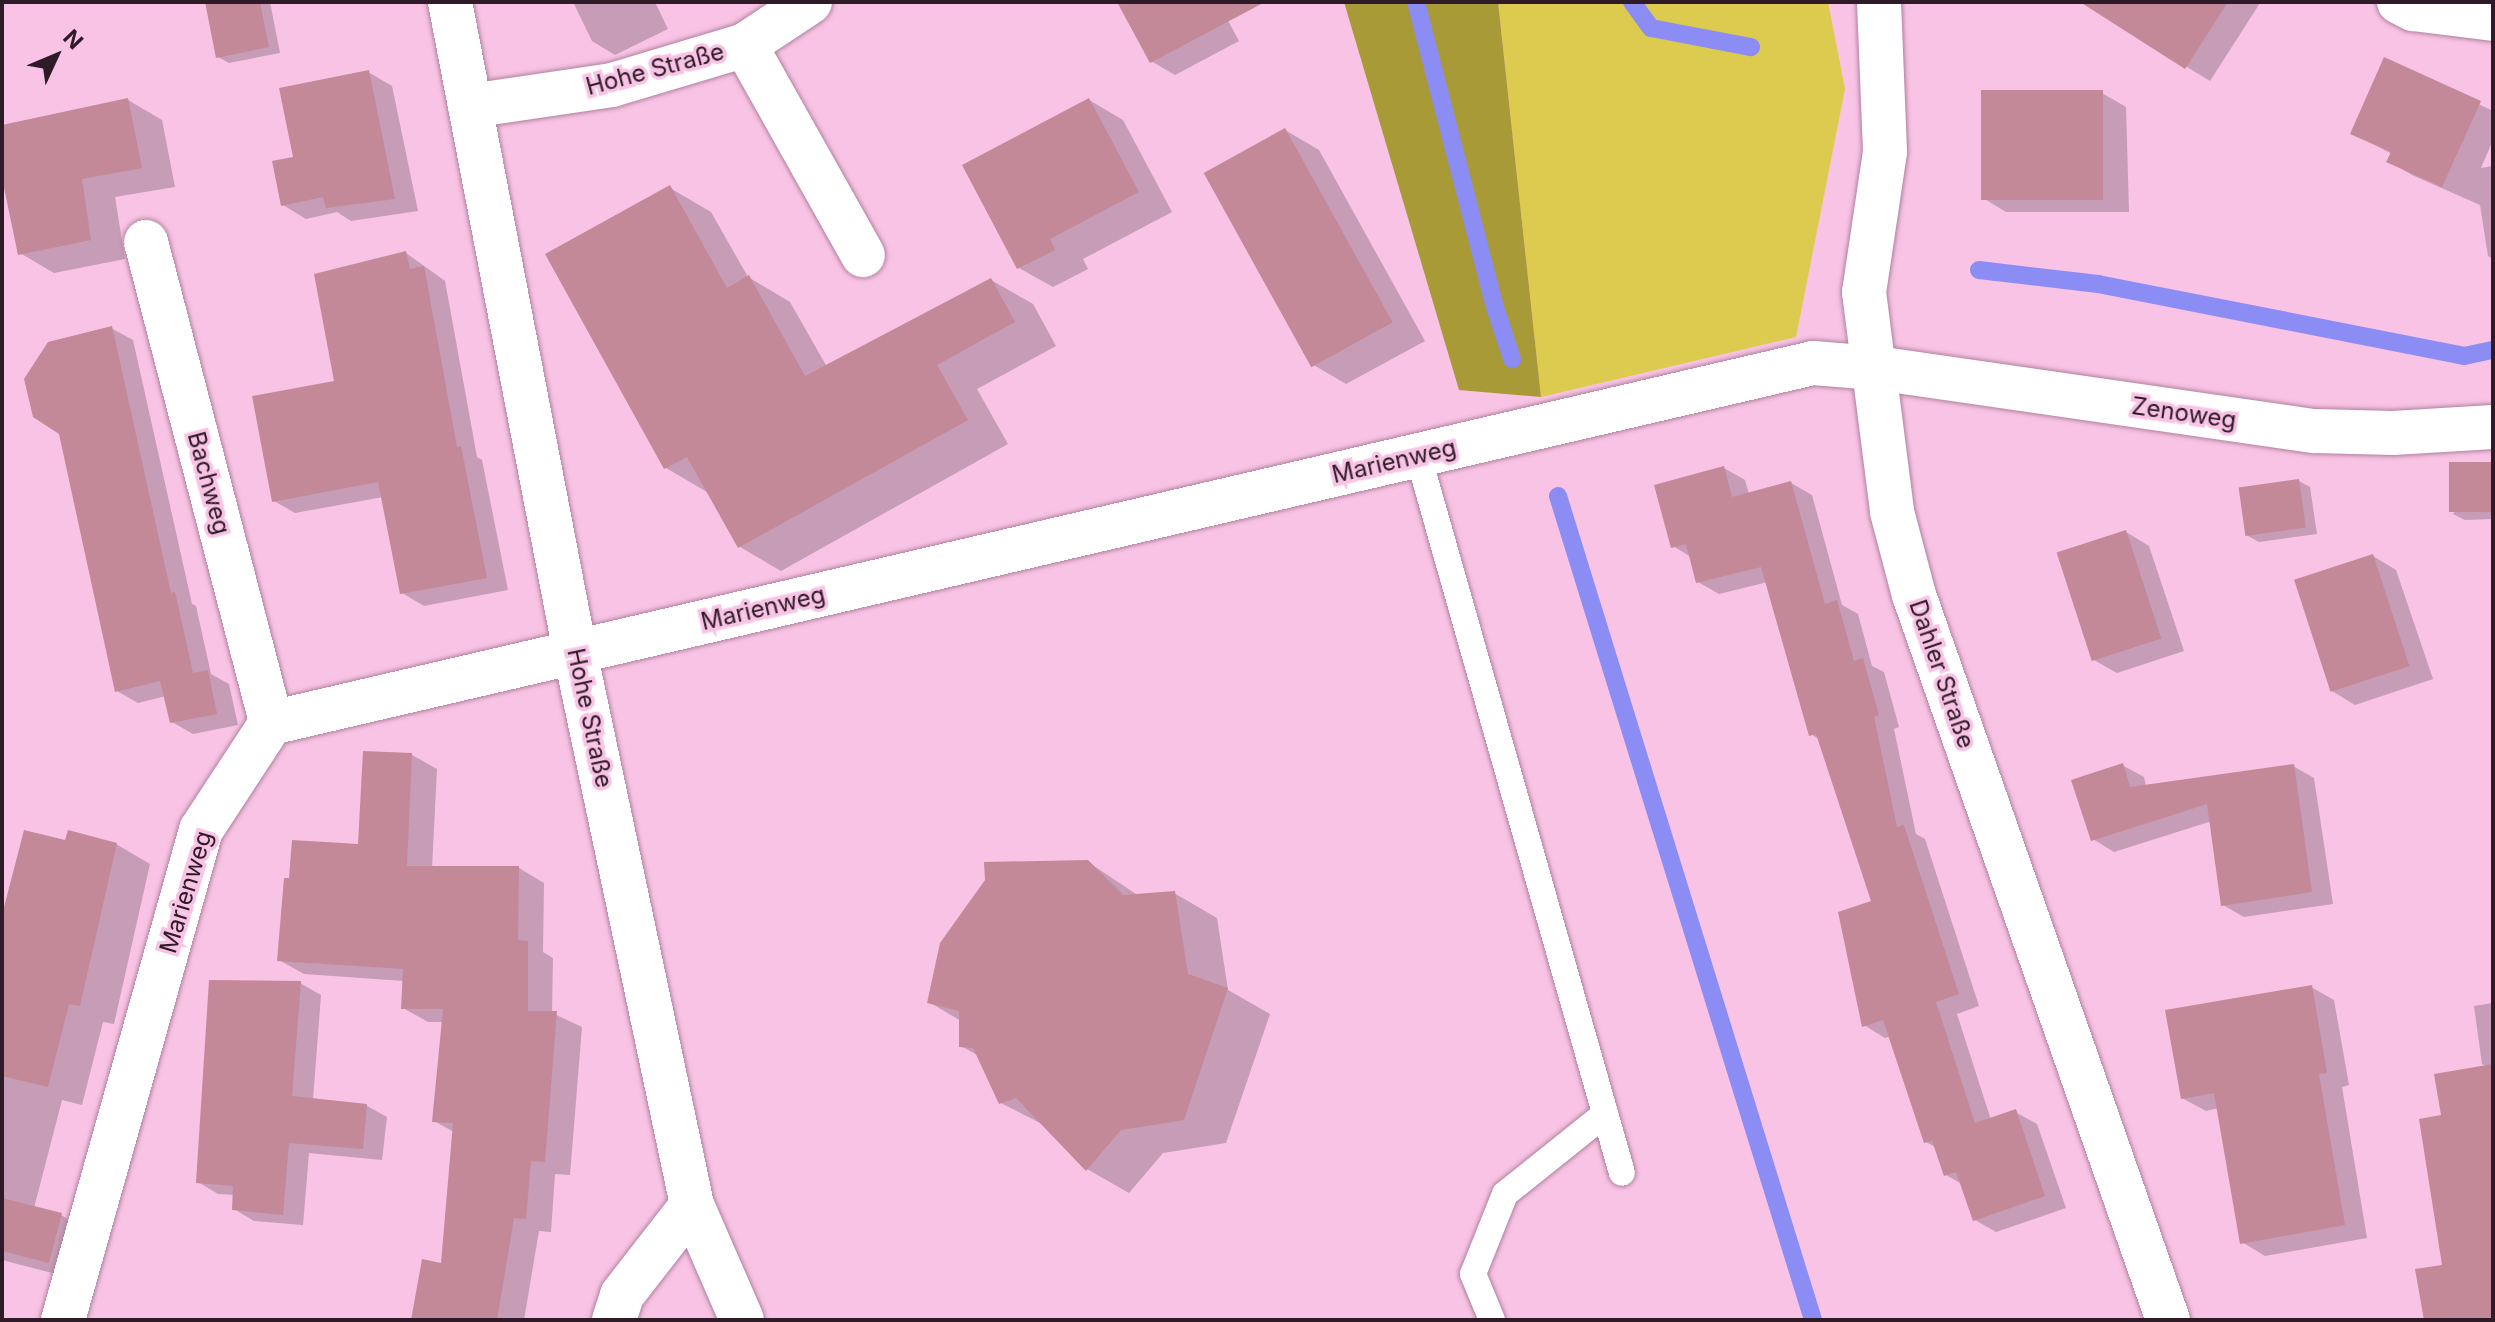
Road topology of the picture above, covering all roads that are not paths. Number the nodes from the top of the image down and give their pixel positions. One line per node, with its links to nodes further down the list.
1 (450, 2): 7 (street, Hohe Straße)
2 (810, 2): 6 (street, Hohe Straße)
3 (1879, 2): 10 (street, Dahler Straße)
4 (2399, 2): 5 (street)
5 (2493, 19)
6 (745, 45): 7 (street, Hohe Straße); 9 (street, Hohe Straße)
7 (470, 106): 13 (street, Hohe Straße)
8 (146, 242): 14 (street, Bachweg)
9 (863, 255)
10 (1876, 368): 11 (street, Zenoweg); 12 (street, Marienweg); 22 (street, Dahler Straße)
11 (2493, 427)
12 (1418, 455): 13 (street, Marienweg); 15 (lane)
13 (575, 652): 14 (street, Marienweg); 17 (street, Hohe Straße)
14 (271, 723): 18 (street, Marienweg)
15 (1605, 1114): 16 (lane); 21 (lane)
16 (1622, 1173)
17 (692, 1205): 19 (street); 20 (street, Hohe Straße)
18 (63, 1320)
19 (614, 1320)
20 (742, 1320)
21 (1492, 1320)
22 (2168, 1320)

